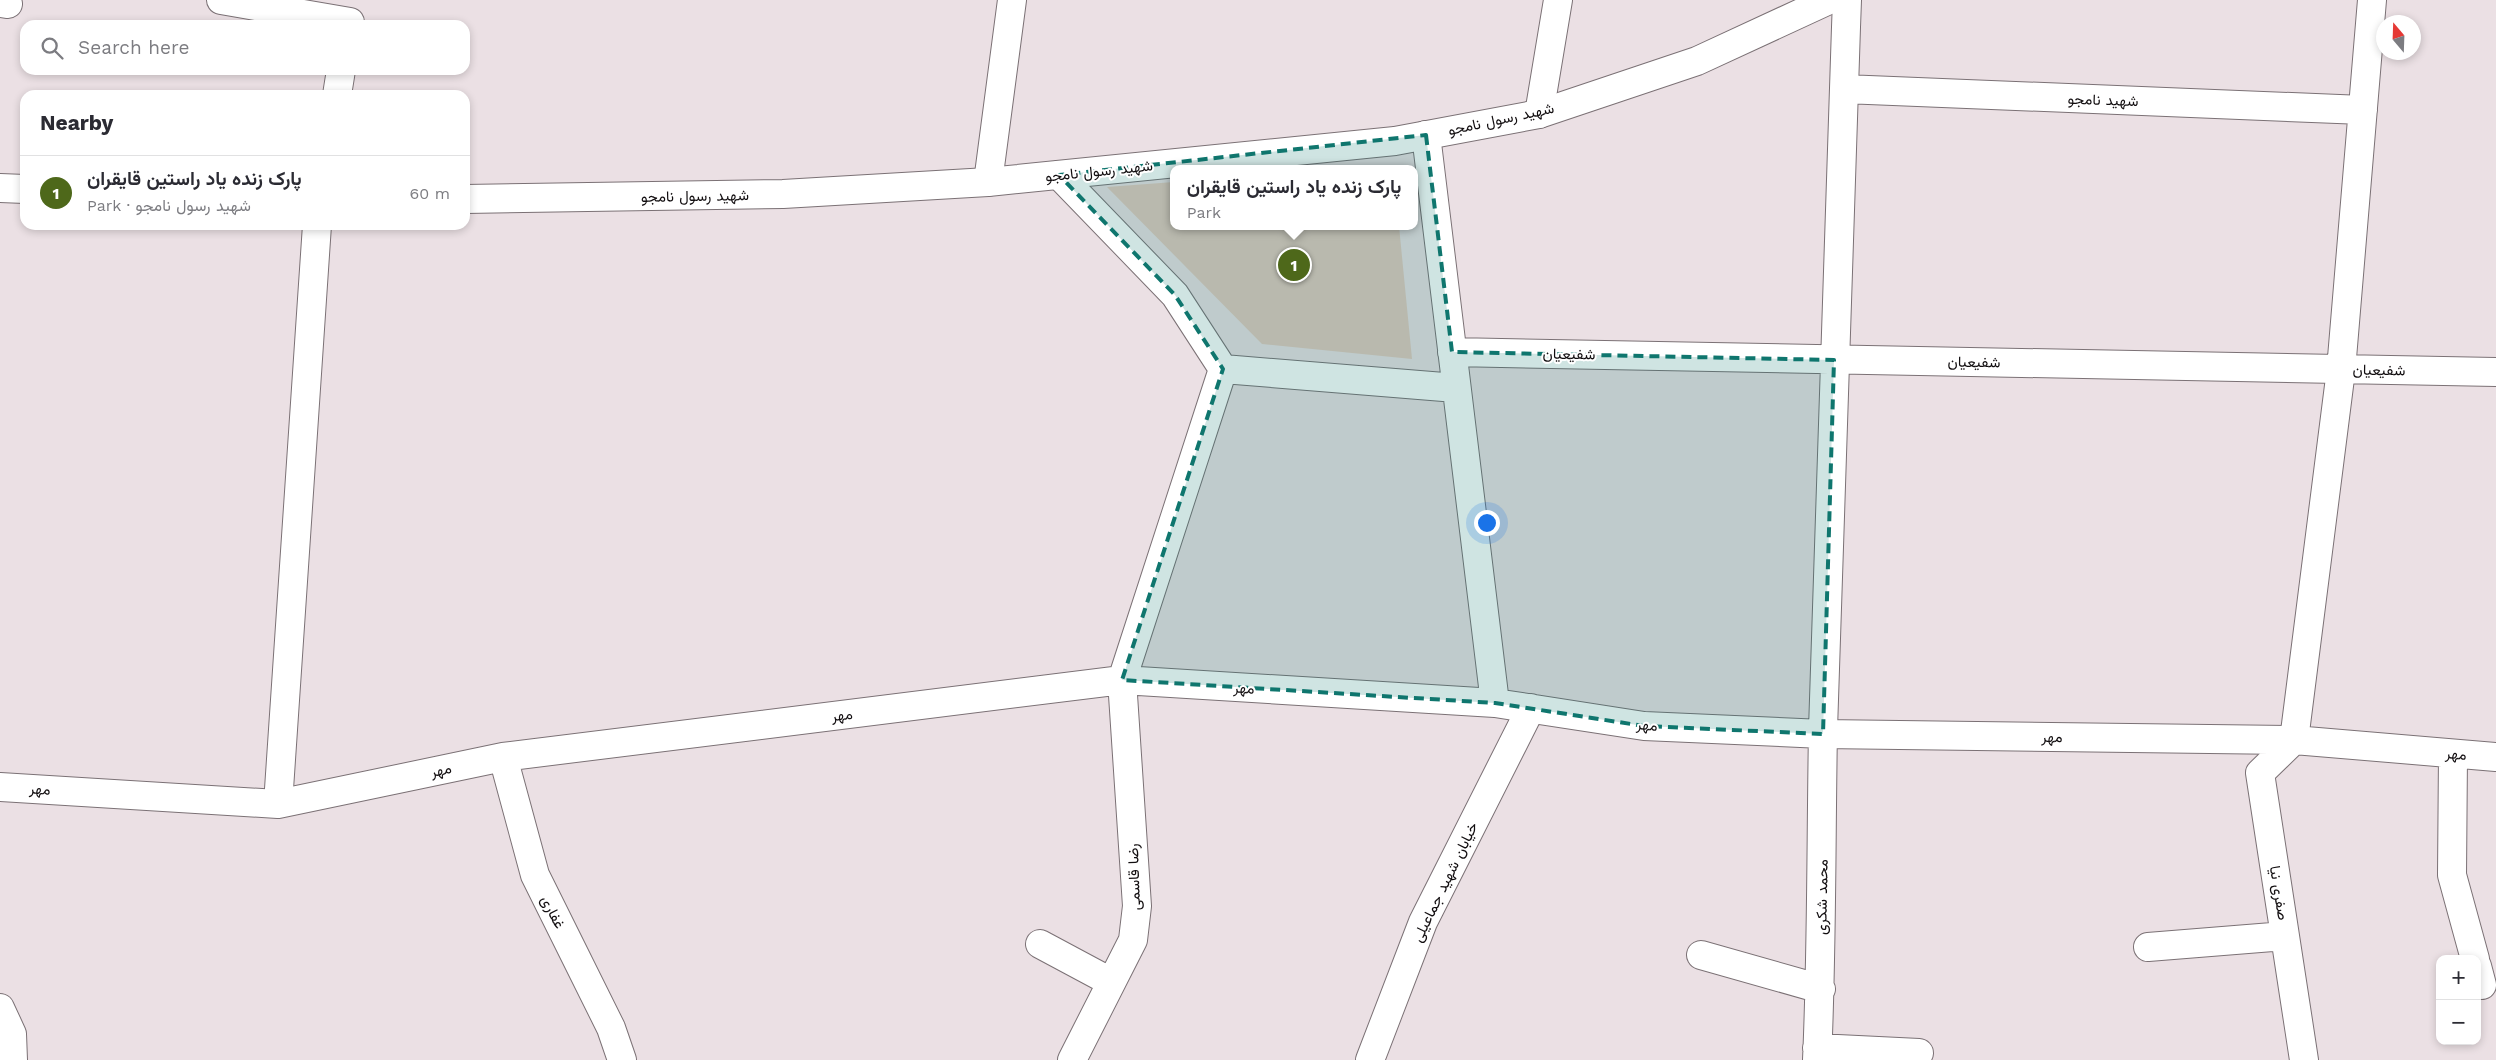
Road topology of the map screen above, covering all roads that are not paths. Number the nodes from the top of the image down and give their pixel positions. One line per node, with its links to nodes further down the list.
1 (220, 0): 7 (street)
2 (1012, 0): 15 (street)
3 (1558, 0): 12 (street)
4 (1829, 0): 12 (street, شهید رسول نامجو)
5 (1848, 0): 9 (street, محمد شکری)
6 (2372, 0): 11 (street)
7 (351, 16)
8 (341, 75): 10 (street)
9 (1844, 89): 11 (street, شهید نامجو); 21 (street, محمد شکری)
10 (338, 90)
11 (2363, 110): 23 (street)
12 (1540, 114): 13 (street, شهید رسول نامجو)
13 (1426, 135): 14 (street, شهید رسول نامجو); 20 (street)
14 (1059, 175): 15 (street, شهید رسول نامجو); 22 (street)
15 (988, 182): 18 (street, شهید رسول نامجو)
16 (0, 188): 17 (street)
17 (20, 189)
18 (470, 199)
19 (318, 230): 35 (street)
20 (1452, 352): 21 (street, شفیعیان); 25 (street)
21 (1834, 360): 23 (street, شفیعیان); 29 (street, محمد شکری)
22 (1223, 369): 25 (street); 26 (street)
23 (2341, 370): 24 (street, شفیعیان); 30 (street)
24 (2496, 372)
25 (1456, 388): 27 (street)
26 (1122, 680): 27 (street, مهر); 32 (street, مهر); 41 (street, رضا قاسمی)
27 (1495, 703): 28 (street, مهر)
28 (1531, 708): 29 (street, مهر); 49 (street, خیابان شهید جماعیلی)
29 (1823, 734): 30 (street, مهر); 42 (street, محمد شکری)
30 (2294, 740): 31 (street, مهر); 36 (street, صفری نیا)
31 (2453, 754): 33 (street, مهر); 40 (street)
32 (503, 757): 35 (street, مهر); 47 (street, غفاری)
33 (2496, 758)
34 (0, 787): 35 (street, مهر)
35 (278, 804)
36 (2285, 936): 38 (street); 50 (street, صفری نیا)
37 (1040, 944): 41 (street)
38 (2148, 946)
39 (1701, 954): 42 (street)
40 (2474, 955)
41 (1111, 982): 48 (street, رضا قاسمی)
42 (1821, 989): 45 (street, محمد شکری)
43 (0, 1008): 46 (street)
44 (1919, 1053): 45 (street)
45 (1817, 1054)
46 (13, 1060)
47 (622, 1060)
48 (1072, 1060)
49 (1370, 1060)
50 (2304, 1060)

